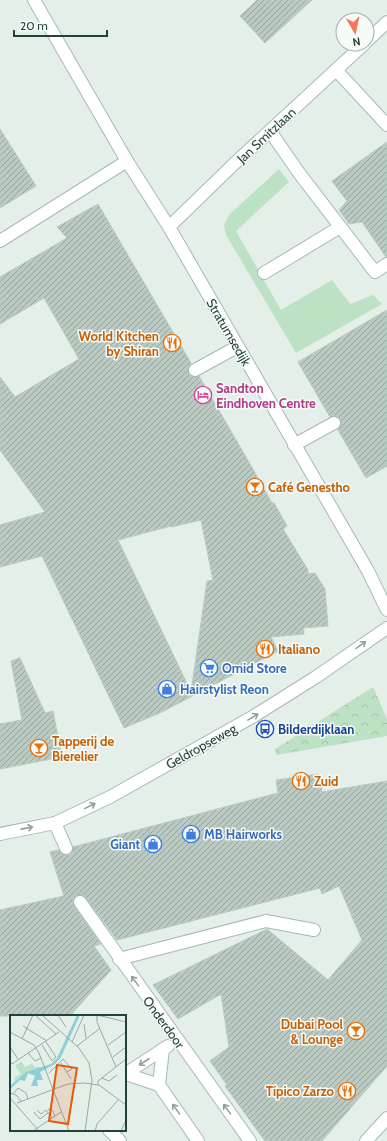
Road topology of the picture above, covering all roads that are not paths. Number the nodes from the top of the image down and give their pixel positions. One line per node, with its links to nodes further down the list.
1 (34, 0): 8 (street, Stratumsedijk)
2 (387, 22): 3 (street)
3 (375, 33)
4 (355, 52): 5 (street, Jan Smitzlaan)
5 (336, 70): 6 (street); 7 (street, Jan Smitzlaan)
6 (387, 125)
7 (270, 131): 9 (street, Jan Smitzlaan); 10 (street)
8 (127, 161): 9 (street, Stratumsedijk); 11 (street)
9 (169, 227): 14 (street, Stratumsedijk)
10 (340, 227): 12 (street); 13 (street)
11 (0, 242)
12 (387, 264)
13 (264, 273)
14 (237, 347): 15 (street); 17 (street, Stratumsedijk)
15 (195, 370)
16 (334, 423): 17 (street)
17 (294, 445): 18 (street, Stratumsedijk)
18 (387, 610)
19 (387, 628): 20 (street, Geldropseweg, one-way to 19)
20 (54, 823): 21 (street, Geldropseweg, one-way to 20); 22 (street)
21 (0, 834)
22 (66, 848)
23 (80, 902): 25 (street, Onderdoor)
24 (314, 930): 25 (street)
25 (120, 959): 26 (street, Onderdoor, one-way to 25)
26 (177, 1040): 27 (street); 35 (street, Onderdoor, one-way to 26)
27 (164, 1049): 28 (street, one-way to 28); 30 (street)
28 (126, 1073)
29 (126, 1074): 30 (street)
30 (159, 1085): 34 (street, one-way to 30)
31 (387, 1118): 36 (street)
32 (110, 1131): 33 (street)
33 (120, 1141)
34 (198, 1141)
35 (250, 1141)
36 (366, 1141)

